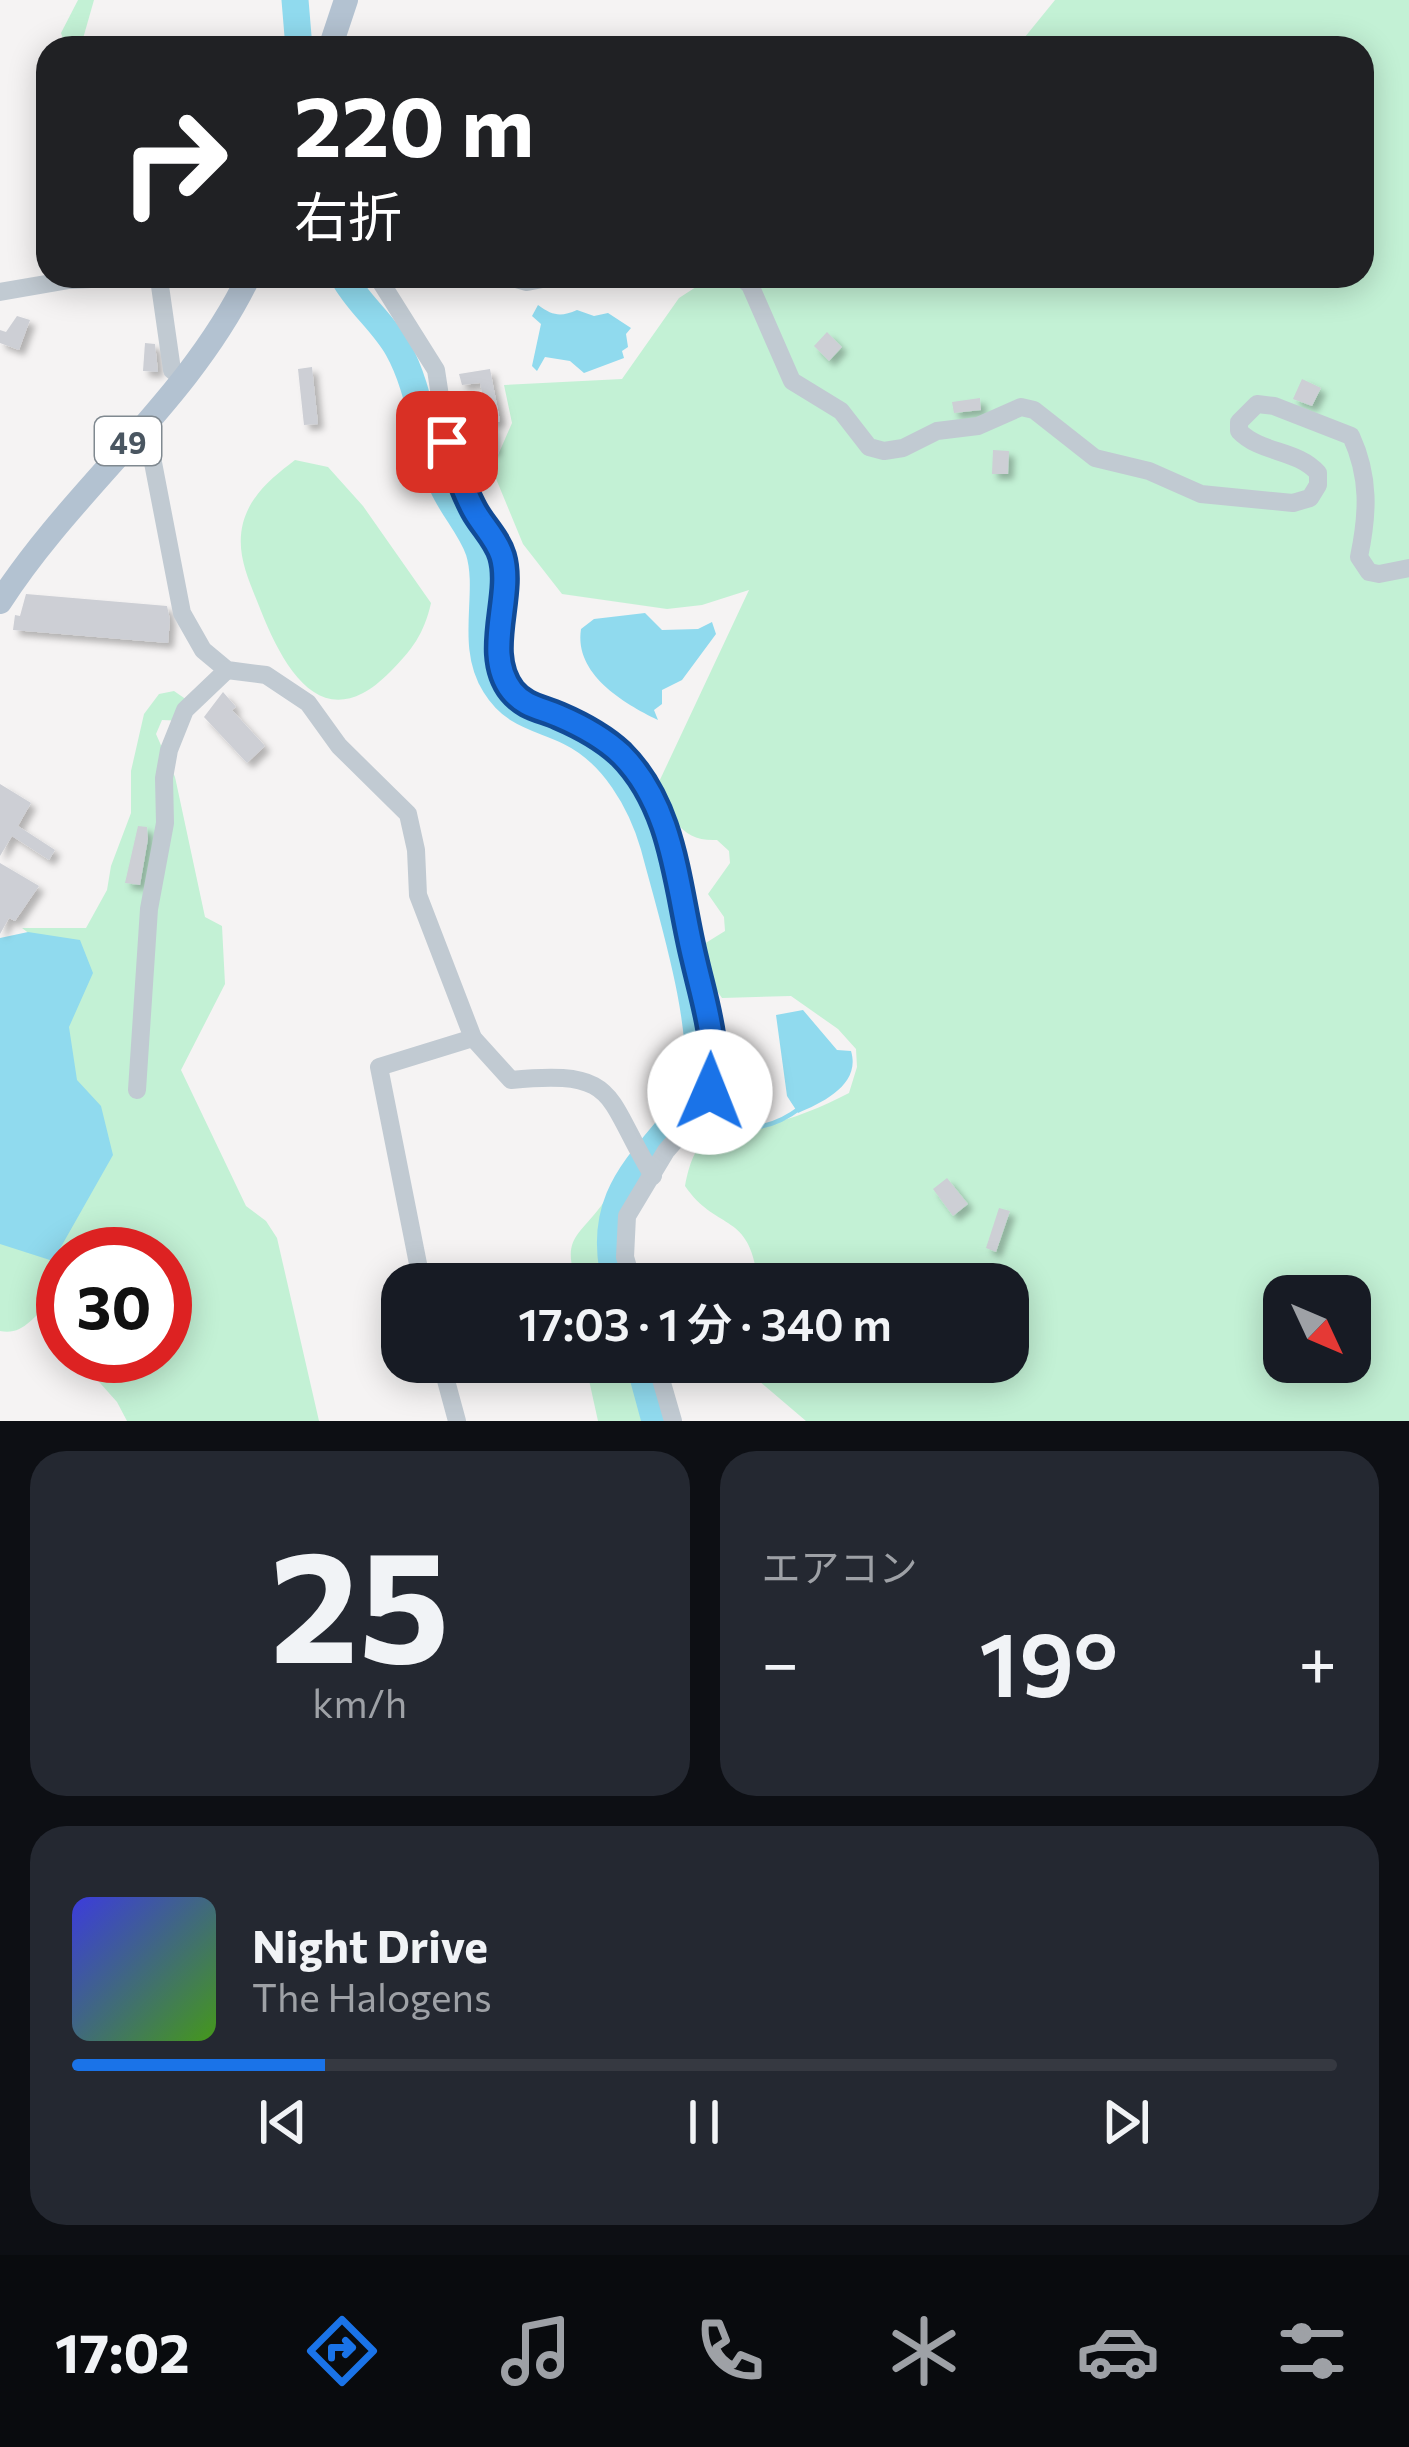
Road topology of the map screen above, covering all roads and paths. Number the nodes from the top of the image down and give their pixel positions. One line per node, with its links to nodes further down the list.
1 (346, 0): 2 (main road)
2 (334, 36)
3 (36, 286): 8 (street)
4 (161, 288): 9 (street)
5 (243, 288): 9 (main road, 49)
6 (385, 288): 16 (street)
7 (751, 288): 11 (street)
8 (0, 292)
9 (184, 380): 10 (main road, 49)
10 (134, 435): 12 (main road, 49); 13 (street)
11 (1409, 568)
12 (0, 602)
13 (227, 670): 14 (street); 15 (street)
14 (473, 1037): 16 (street); 17 (street)
15 (137, 1090)
16 (653, 1176): 18 (street)
17 (418, 1263)
18 (627, 1263)
19 (447, 1383): 21 (street)
20 (662, 1383): 22 (street)
21 (457, 1421)
22 (673, 1421)

